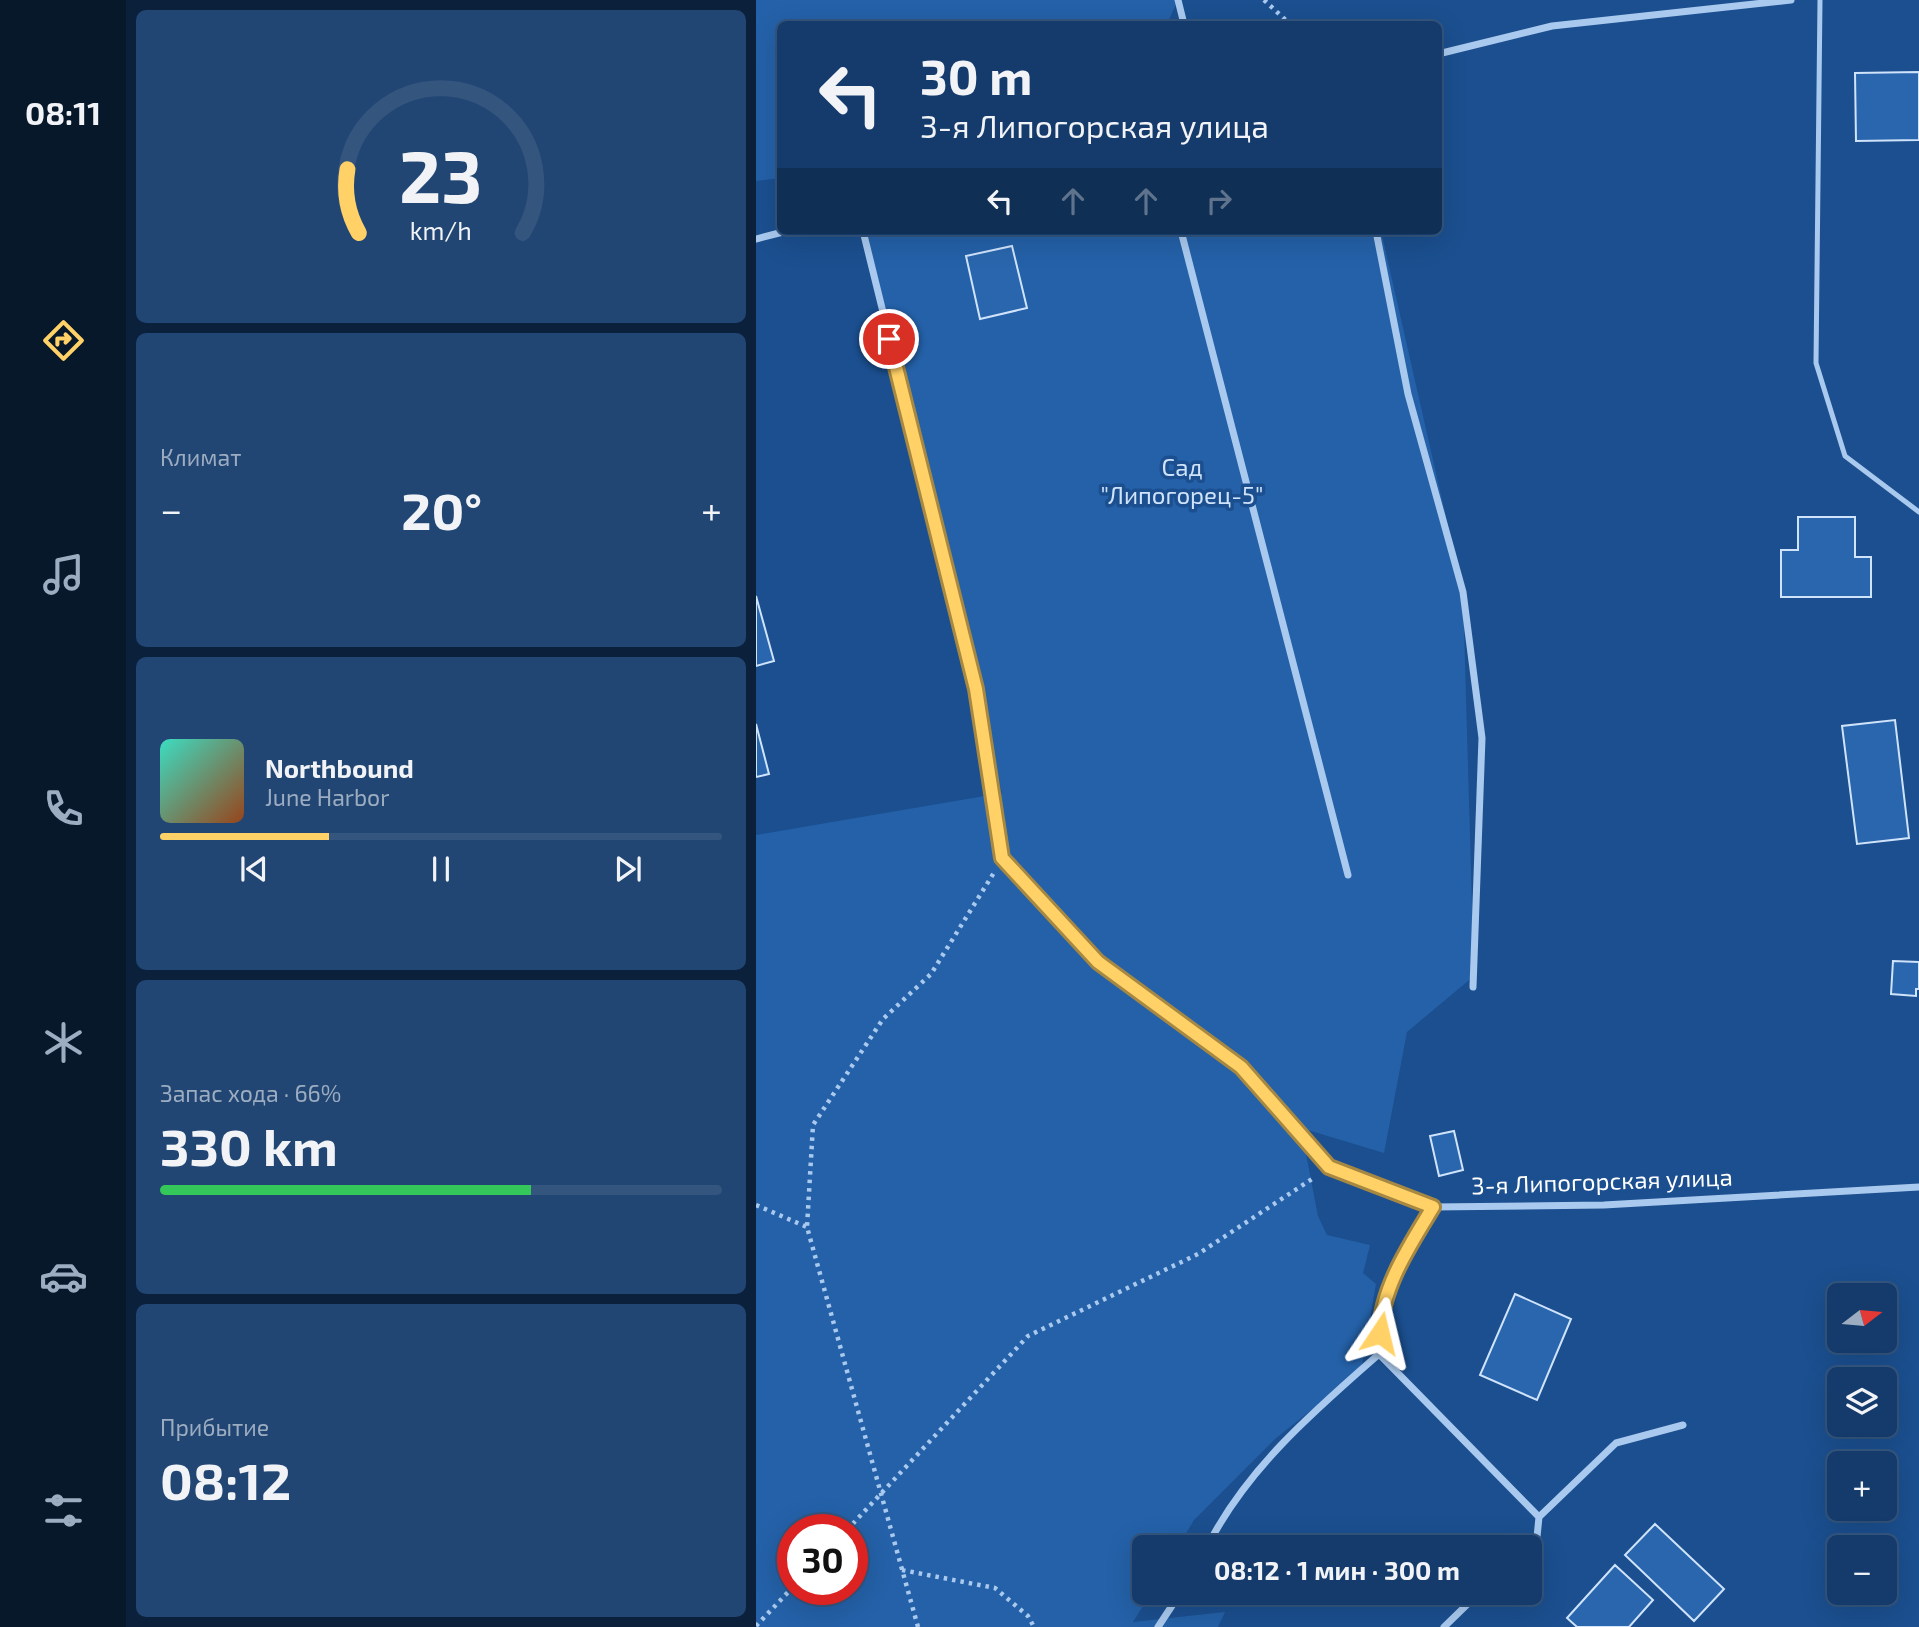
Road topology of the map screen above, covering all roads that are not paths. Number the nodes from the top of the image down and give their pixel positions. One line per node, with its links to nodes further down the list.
1 (1178, 0): 4 (street)
2 (1791, 0): 5 (street)
3 (1820, 0): 11 (lane)
4 (1183, 21)
5 (1442, 53)
6 (777, 234): 10 (street)
7 (864, 235): 15 (street, 3-я Липогорская улица)
8 (1182, 235): 12 (street)
9 (1377, 235): 13 (street)
10 (756, 239)
11 (1919, 512)
12 (1348, 875)
13 (1474, 987)
14 (1919, 1187): 15 (street, 3-я Липогорская улица)
15 (1433, 1207): 16 (street)
16 (1379, 1354): 18 (street); 19 (street)
17 (1683, 1425): 18 (street)
18 (1539, 1517): 20 (street)
19 (1214, 1535)
20 (1537, 1535)
21 (1172, 1605): 23 (street)
22 (1467, 1605): 24 (street)
23 (1158, 1627)
24 (1444, 1627)

